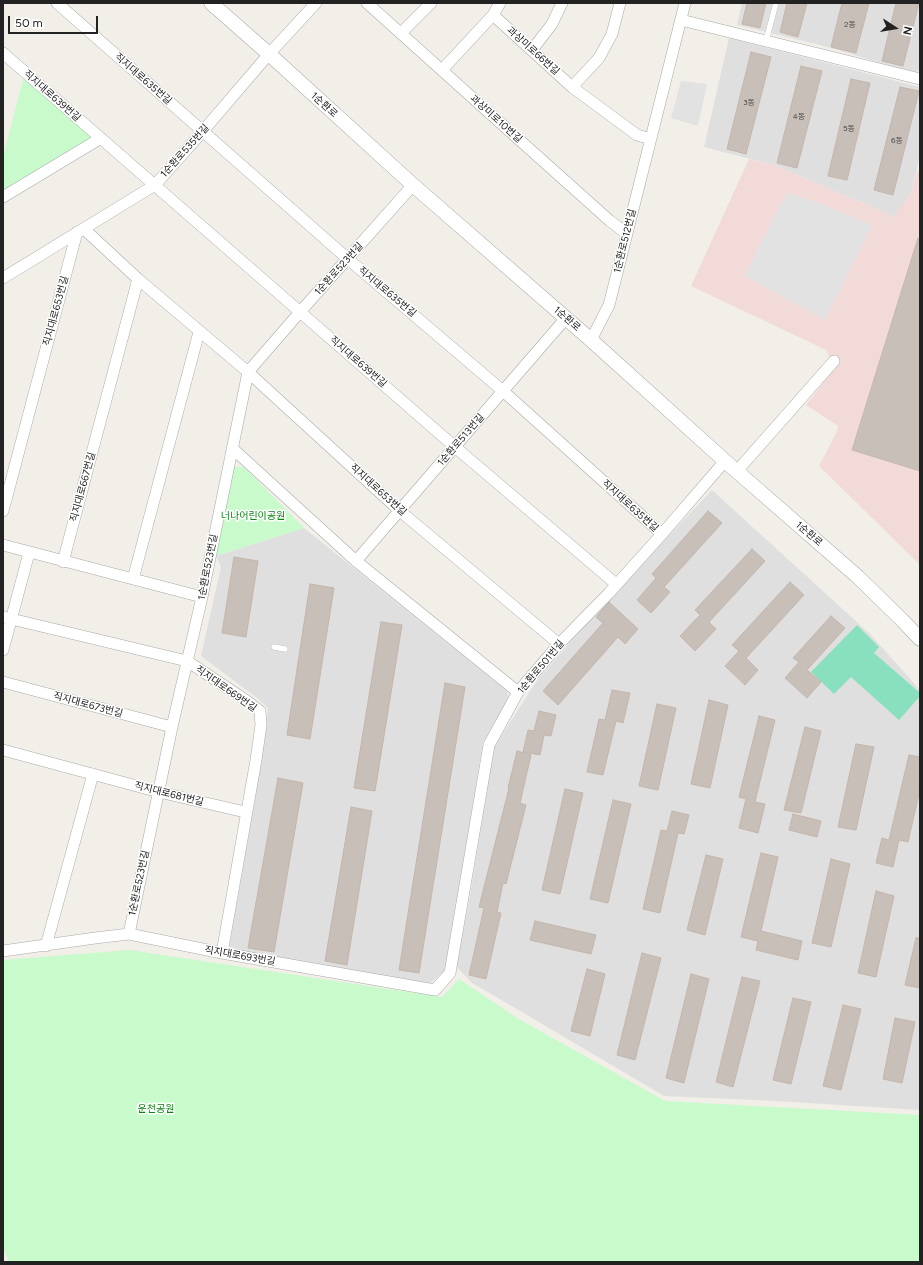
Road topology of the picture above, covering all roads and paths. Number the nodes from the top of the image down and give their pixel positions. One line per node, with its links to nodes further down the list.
1 (57, 3): 21 (street, 직지대로635번길)
2 (211, 3): 17 (street, 1순환로)
3 (316, 3): 17 (street, 1순환로535번길)
4 (367, 3): 13 (street, 과상미로10번길)
5 (431, 3): 13 (street)
6 (500, 3): 11 (street)
7 (562, 3): 15 (street)
8 (620, 3): 20 (street)
9 (685, 3): 12 (street, 1순환로512번길)
10 (776, 3): 14 (lane)
11 (493, 15): 15 (street, 과상미로66번길); 18 (street)
12 (681, 20): 14 (street); 23 (street, 1순환로512번길)
13 (401, 33): 18 (street, 과상미로10번길)
14 (766, 41): 19 (street)
15 (532, 50): 20 (street, 과상미로66번길)
16 (3, 53): 22 (street, 직지대로639번길)
17 (269, 54): 21 (street, 1순환로535번길); 25 (street, 1순환로)
18 (442, 70): 28 (street, 과상미로10번길)
19 (920, 79)
20 (572, 87): 23 (street)
21 (203, 131): 24 (street, 1순환로535번길); 29 (street, 직지대로635번길)
22 (101, 138): 24 (street, 직지대로639번길); 26 (street)
23 (651, 139): 28 (street, 1순환로512번길)
24 (155, 185): 27 (street, 1순환로535번길); 32 (street, 직지대로639번길)
25 (413, 185): 29 (street, 1순환로523번길); 33 (street, 1순환로)
26 (3, 197)
27 (81, 230): 30 (street); 31 (street, 직지대로653번길); 43 (street, 직지대로653번길)
28 (626, 233): 35 (street, 1순환로512번길)
29 (348, 259): 32 (street, 1순환로523번길); 38 (street, 직지대로635번길)
30 (3, 278)
31 (138, 279): 34 (street, 직지대로653번길); 48 (street, 직지대로667번길)
32 (300, 312): 37 (street, 1순환로523번길); 39 (street, 직지대로639번길)
33 (566, 318): 35 (street, 1순환로); 38 (street, 1순환로513번길)
34 (199, 332): 37 (street, 직지대로653번길); 50 (street)
35 (591, 340): 41 (street, 1순환로)
36 (834, 360): 42 (street)
37 (248, 372): 40 (street, 1순환로523번길); 44 (street, 직지대로653번길)
38 (503, 391): 39 (street, 1순환로513번길); 45 (street, 직지대로635번길)
39 (455, 447): 44 (street, 1순환로513번길); 51 (street, 직지대로639번길)
40 (232, 448): 49 (street); 52 (street, 1순환로523번길)
41 (725, 461): 42 (street, 1순환로); 45 (street, 1순환로501번길)
42 (737, 471): 54 (street, 1순환로)
43 (3, 511)
44 (400, 511): 49 (street, 1순환로513번길); 55 (street, 직지대로653번길)
45 (662, 534): 51 (street, 1순환로501번길)
46 (3, 545): 47 (street)
47 (29, 553): 48 (street); 53 (street)
48 (63, 562): 50 (street)
49 (356, 562): 61 (street)
50 (133, 579): 52 (street)
51 (616, 584): 55 (street, 1순환로501번길)
52 (202, 597): 59 (street, 1순환로523번길)
53 (7, 618): 58 (street); 59 (street, 직지대로669번길)
54 (920, 639)
55 (559, 644): 61 (street, 1순환로501번길)
56 (274, 647): 57 (lane)
57 (285, 649)
58 (3, 650)
59 (187, 661): 62 (street, 1순환로523번길); 66 (street, 직지대로669번길)
60 (3, 682): 62 (street, 직지대로673번길)
61 (518, 692): 71 (street, 1순환로501번길)
62 (172, 727): 65 (street, 1순환로523번길)
63 (3, 750): 64 (street, 직지대로681번길)
64 (93, 774): 65 (street, 직지대로681번길); 68 (street)
65 (159, 792): 66 (street, 직지대로681번길); 67 (street, 1순환로523번길)
66 (246, 812): 70 (street, 직지대로669번길)
67 (129, 934): 68 (street, 직지대로693번길); 70 (street, 직지대로693번길)
68 (46, 946): 69 (street, 직지대로693번길)
69 (3, 951)
70 (222, 953): 71 (street, 직지대로693번길)
71 (435, 990)

